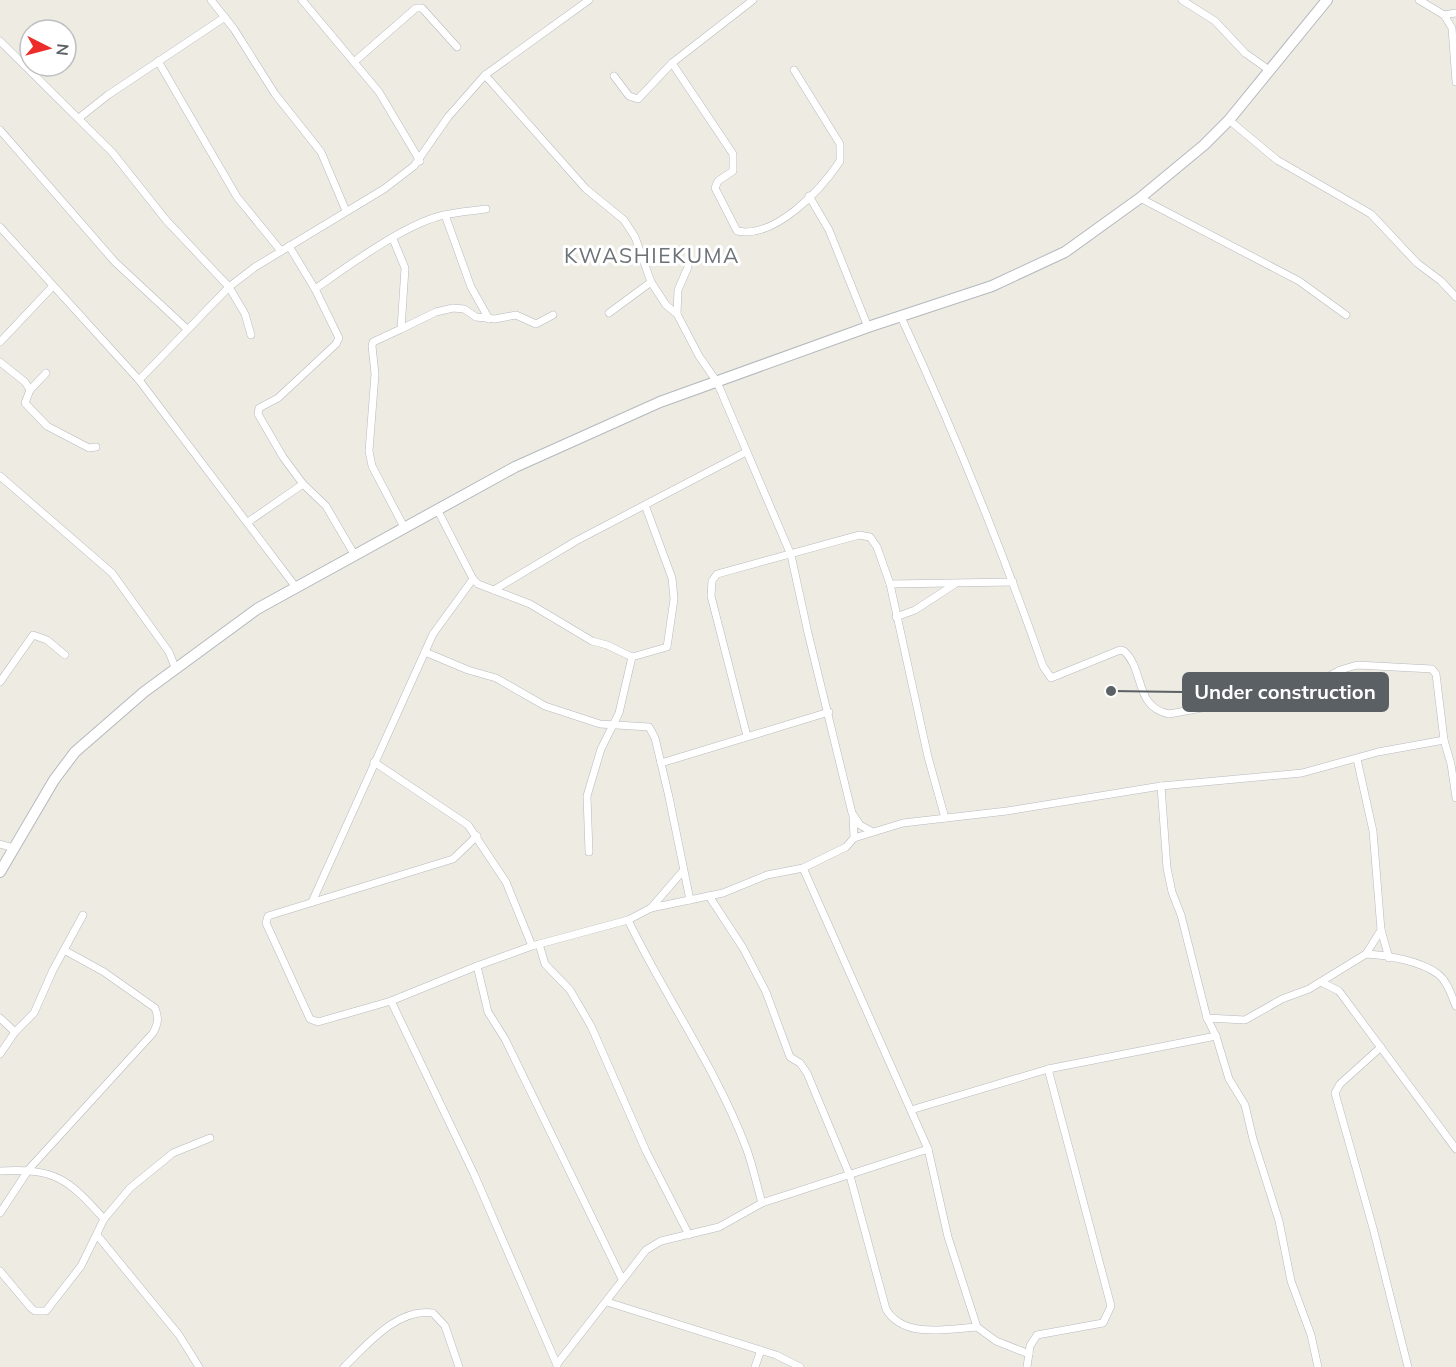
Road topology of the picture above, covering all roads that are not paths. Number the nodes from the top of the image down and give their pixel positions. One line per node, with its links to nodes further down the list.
1 (212, 0): 12 (street)
2 (302, 0): 16 (street)
3 (416, 0): 9 (street)
4 (589, 0): 20 (street)
5 (753, 0): 17 (street)
6 (1182, 0): 19 (street)
7 (1327, 0): 19 (street)
8 (1419, 0): 11 (street)
9 (422, 9): 14 (street); 16 (street)
10 (1456, 13): 11 (street)
11 (1444, 15): 22 (street)
12 (225, 17): 15 (street); 30 (street)
13 (0, 41): 23 (street)
14 (457, 47)
15 (158, 61): 23 (street); 35 (street)
16 (354, 62): 26 (street)
17 (672, 63): 21 (street); 27 (street)
18 (794, 70): 27 (street)
19 (1269, 70): 24 (street)
20 (485, 75): 26 (street); 37 (street)
21 (614, 76)
22 (1456, 82)
23 (79, 118): 38 (street)
24 (1229, 120): 28 (street); 41 (street)
25 (0, 130): 49 (street)
26 (420, 161): 30 (street)
27 (809, 196): 48 (street)
28 (1140, 198): 45 (street); 46 (street)
29 (486, 209): 31 (street)
30 (346, 211): 34 (street)
31 (445, 214): 33 (street); 47 (street)
32 (0, 227): 39 (street)
33 (393, 239): 40 (street); 50 (street)
34 (289, 246): 35 (street); 40 (street)
35 (281, 251): 38 (street)
36 (688, 267): 43 (street)
37 (651, 282): 42 (street); 43 (street)
38 (229, 286): 49 (street); 51 (street)
39 (52, 287): 52 (street); 55 (street)
40 (315, 289): 61 (street)
41 (1456, 297)
42 (609, 313)
43 (677, 314): 56 (street)
44 (553, 315): 47 (street)
45 (1346, 315)
46 (901, 316): 48 (street); 69 (street)
47 (489, 319): 50 (street)
48 (868, 327): 56 (street)
49 (188, 329): 55 (street)
50 (401, 330): 65 (street)
51 (251, 335)
52 (0, 342)
53 (0, 362): 57 (street)
54 (46, 373): 57 (street)
55 (139, 380): 64 (street)
56 (717, 382): 59 (street); 63 (street)
57 (30, 390): 58 (street)
58 (96, 447)
59 (747, 452): 62 (street); 67 (street)
60 (0, 476): 78 (street)
61 (303, 484): 64 (street); 66 (street)
62 (645, 505): 73 (street); 77 (street)
63 (437, 509): 65 (street); 68 (street)
64 (248, 522): 72 (street)
65 (404, 527): 66 (street)
66 (354, 554): 72 (street)
67 (791, 555): 70 (street); 80 (street); 82 (street)
68 (473, 579): 73 (street); 75 (street)
69 (1013, 582): 71 (street); 83 (street)
70 (890, 584): 71 (street); 74 (street)
71 (955, 584): 74 (street)
72 (295, 586): 78 (street)
73 (494, 590): 77 (street)
74 (896, 617): 91 (street)
75 (424, 652): 81 (street); 85 (street)
76 (64, 655): 79 (street)
77 (632, 657): 81 (street)
78 (176, 667): 96 (street)
79 (0, 682)
80 (829, 712): 82 (street); 90 (street)
81 (615, 725): 86 (street); 97 (street)
82 (747, 736): 86 (street)
83 (1444, 740): 84 (street); 87 (street)
84 (1357, 759): 88 (street); 107 (street)
85 (374, 762): 93 (street); 103 (street)
86 (661, 763): 100 (street)
87 (1455, 785): 89 (street)
88 (1161, 786): 91 (street); 117 (street)
89 (1456, 798)
90 (852, 813): 92 (street); 94 (street)
91 (945, 818): 92 (street)
92 (871, 831): 94 (street)
93 (477, 836): 103 (street); 108 (street)
94 (854, 838): 98 (street)
95 (0, 844): 96 (street)
96 (15, 848): 99 (street)
97 (589, 852)
98 (803, 868): 101 (street); 123 (street)
99 (0, 872)
100 (682, 872): 102 (street); 104 (street)
101 (709, 896): 102 (street); 129 (street)
102 (690, 900): 104 (street)
103 (312, 902): 114 (street)
104 (651, 908): 106 (street)
105 (83, 915): 109 (street)
106 (628, 920): 108 (street); 130 (street)
107 (1381, 930): 110 (street); 111 (street)
108 (536, 945): 112 (street); 134 (street)
109 (64, 950): 118 (street); 127 (street)
110 (1366, 954): 111 (street); 113 (street)
111 (1389, 958): 115 (street)
112 (477, 966): 114 (street); 136 (street)
113 (1321, 982): 117 (street); 120 (street)
114 (391, 1001): 141 (street)
115 (1456, 1006)
116 (0, 1018): 118 (street)
117 (1207, 1018): 119 (street)
118 (15, 1032): 121 (street)
119 (1216, 1036): 122 (street); 148 (street)
120 (1381, 1047): 126 (street); 149 (street)
121 (0, 1054)
122 (1048, 1069): 123 (street); 140 (street)
123 (911, 1110): 125 (street)
124 (210, 1138): 132 (street)
125 (928, 1149): 129 (street); 138 (street)
126 (1456, 1149)
127 (29, 1169): 128 (street); 131 (street); 132 (street)
128 (0, 1171)
129 (850, 1176): 130 (street); 138 (street)
130 (762, 1203): 134 (street)
131 (0, 1213)
132 (104, 1219): 133 (street)
133 (97, 1235): 135 (street); 142 (street)
134 (689, 1235): 136 (street)
135 (0, 1271)
136 (622, 1279): 137 (street)
137 (607, 1302): 139 (street); 141 (street)
138 (977, 1327): 140 (street)
139 (761, 1350): 145 (street); 146 (street)
140 (1029, 1354): 147 (street)
141 (557, 1365)
142 (199, 1367)
143 (344, 1367): 144 (street)
144 (459, 1367)
145 (755, 1367)
146 (800, 1367)
147 (1027, 1367)
148 (1318, 1367)
149 (1408, 1367)

